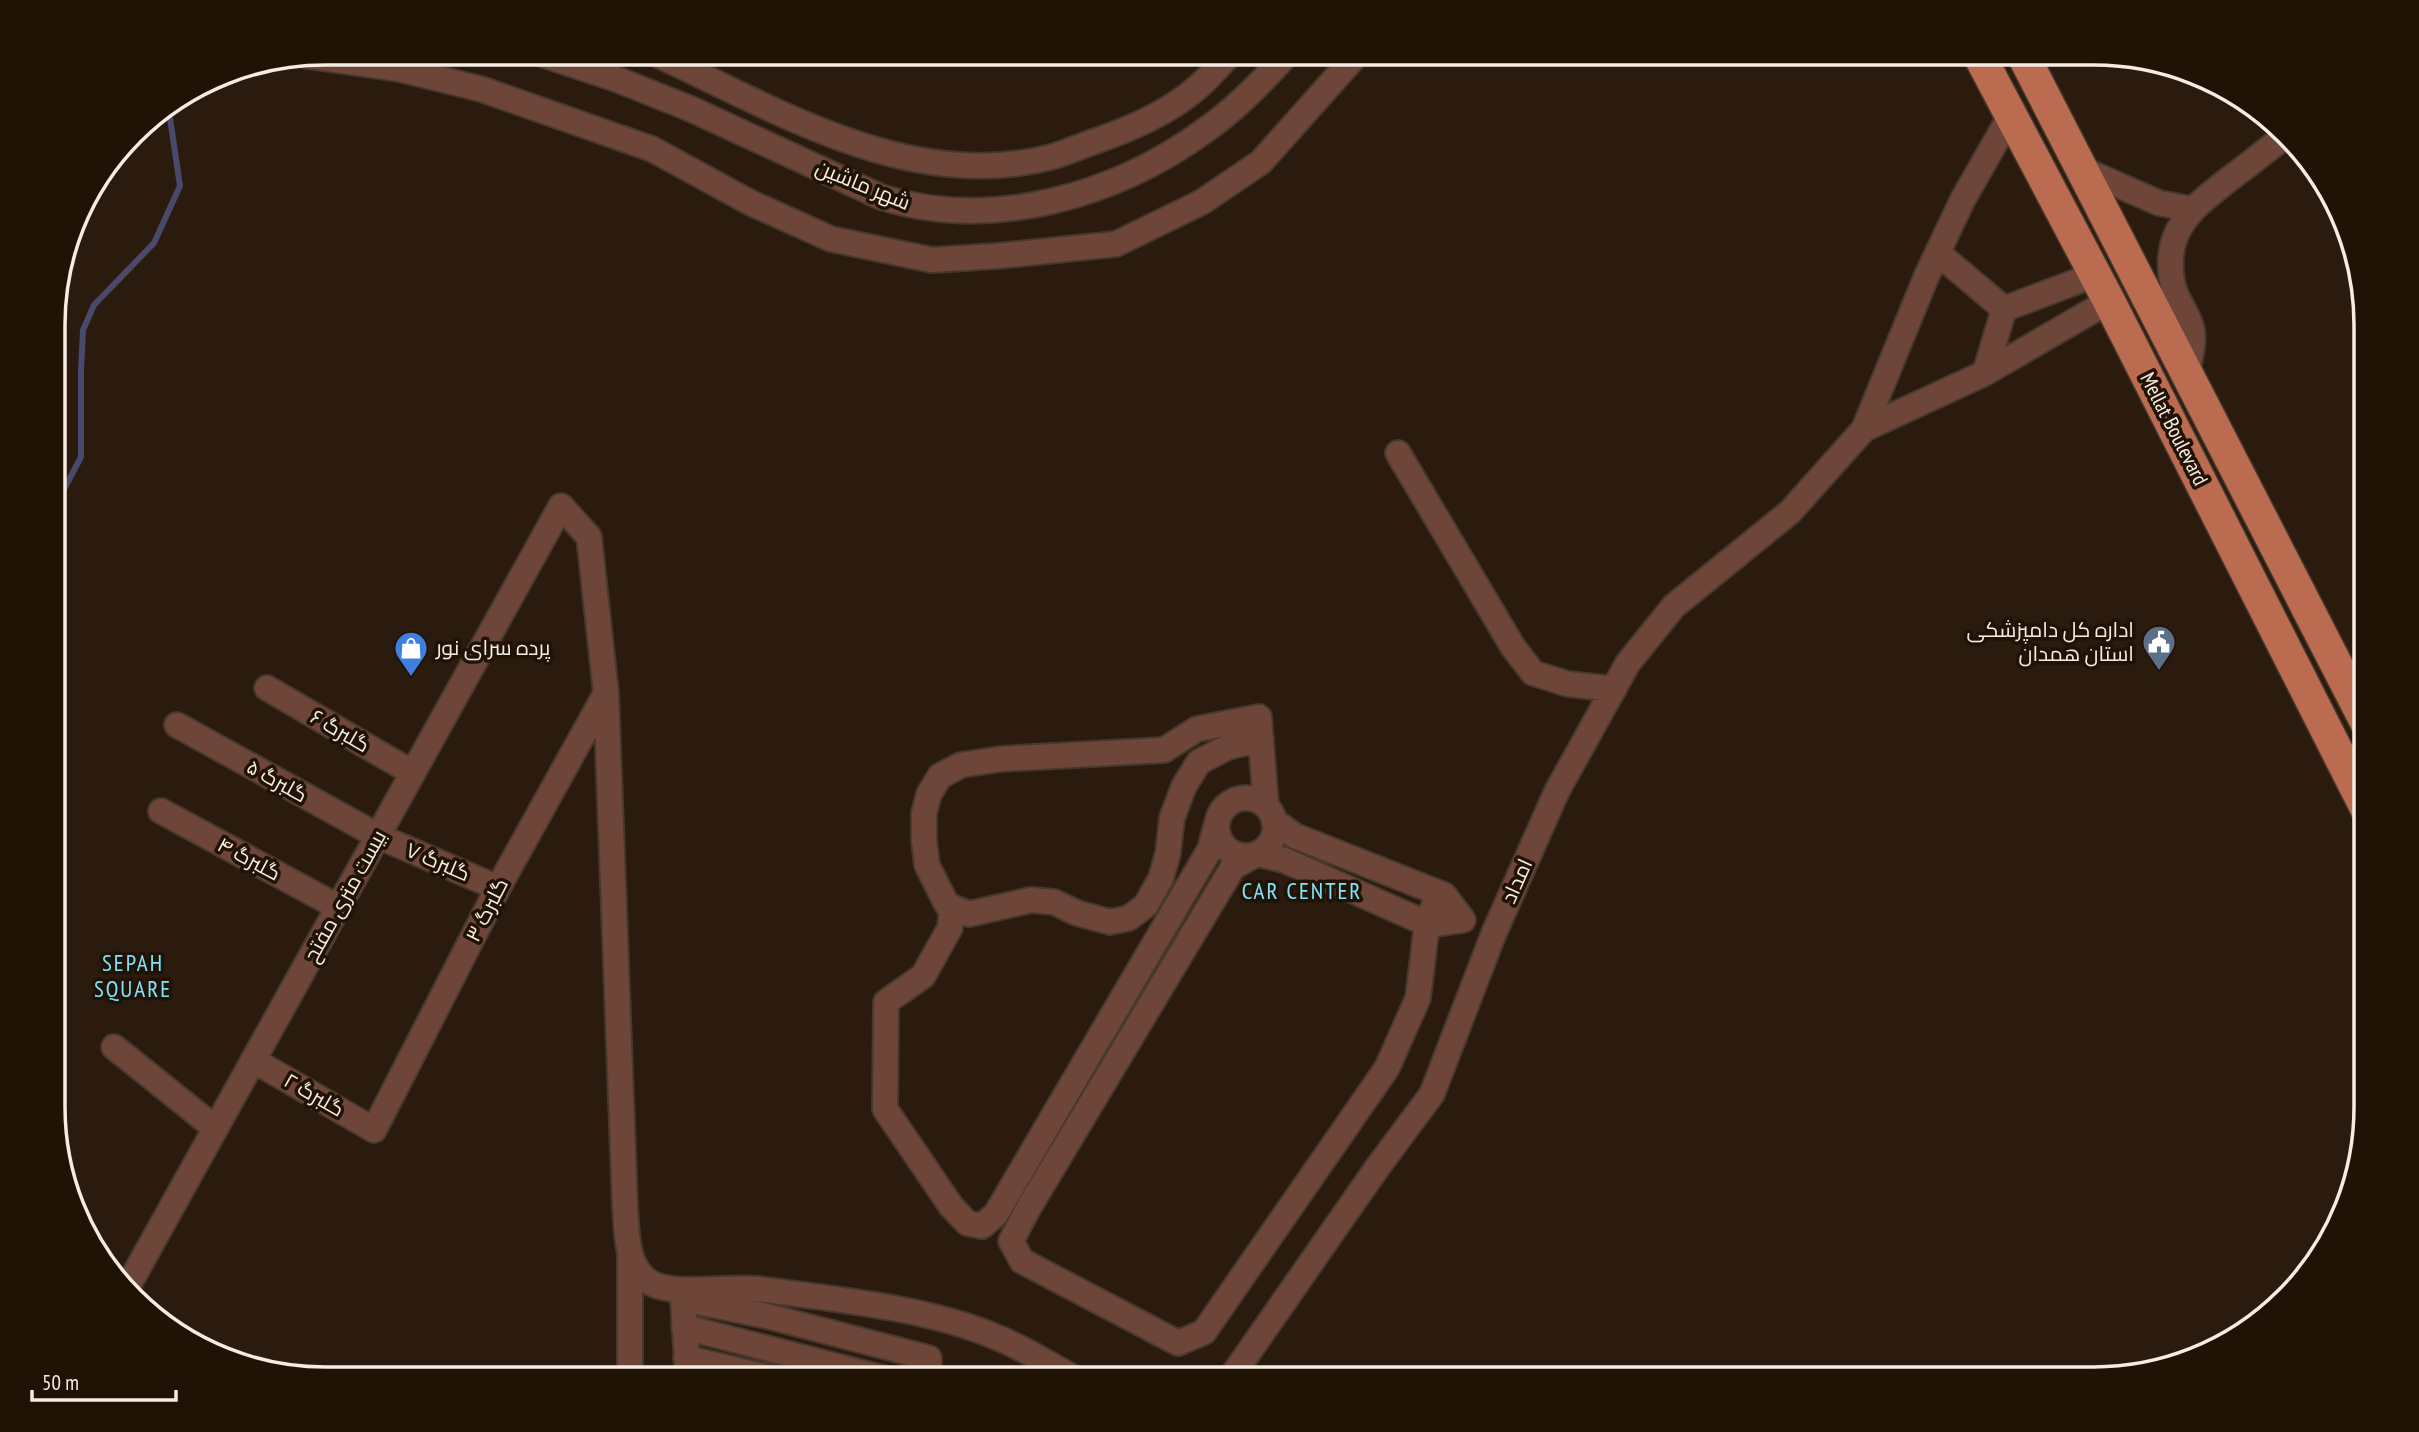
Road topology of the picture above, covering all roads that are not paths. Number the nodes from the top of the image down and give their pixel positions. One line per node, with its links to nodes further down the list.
1 (371, 65): 6 (street)
2 (576, 65): 5 (street, شهر ماشین)
3 (682, 65): 4 (street, شهر ماشین)
4 (1219, 65)
5 (1276, 65)
6 (1347, 65)
7 (1985, 65): 9 (main road, Mellat Boulevard)
8 (2029, 65): 11 (main road, Mellat Boulevard)
9 (2011, 115): 13 (street); 15 (main road, Mellat Boulevard)
10 (2278, 141): 12 (street)
11 (2082, 170): 12 (street); 14 (main road, Mellat Boulevard)
12 (2191, 209): 18 (street)
13 (1938, 253): 16 (street); 19 (street)
14 (2133, 270): 15 (main road); 18 (main road, Mellat Boulevard)
15 (2101, 288): 16 (street); 17 (street); 28 (main road, Mellat Boulevard)
16 (2004, 309): 17 (street)
17 (1985, 373): 19 (street)
18 (2187, 374): 24 (main road, Mellat Boulevard)
19 (1864, 429): 22 (street, امداد)
20 (1398, 453): 22 (street)
21 (267, 688): 27 (street, گلبرگ ۶)
22 (1614, 688): 40 (street, امداد)
23 (606, 693): 27 (street, بیست متری مفتح); 34 (street, گلبرگ ۳); 47 (street)
24 (2354, 699)
25 (177, 725): 32 (street, گلبرگ ۵)
26 (1261, 739): 30 (street); 37 (street); 37 (street)
27 (413, 773): 32 (street, بیست متری مفتح)
28 (2354, 784)
29 (161, 811): 36 (street, گلبرگ ۴)
30 (1270, 813): 31 (street); 33 (street); 35 (street)
31 (1217, 823): 33 (street); 45 (street)
32 (378, 836): 34 (street, گلبرگ ۷); 36 (street, بیست متری مفتح)
33 (1255, 855): 39 (street); 46 (street)
34 (498, 888): 44 (street, گلبرگ ۳)
35 (1439, 893): 38 (street); 39 (street)
36 (338, 907): 42 (street, بیست متری مفتح)
37 (952, 907): 45 (street)
38 (1463, 919): 39 (street); 40 (street)
39 (1427, 923): 46 (street)
40 (1494, 933): 55 (street, امداد)
41 (114, 1047): 43 (street)
42 (253, 1060): 43 (street, بیست متری مفتح); 44 (street, گلبرگ ۲)
43 (215, 1128): 48 (street, بیست متری مفتح)
44 (374, 1130)
45 (996, 1214): 46 (street)
46 (1019, 1226)
47 (630, 1255): 50 (street); 54 (street)
48 (131, 1281)
49 (684, 1328): 51 (street); 52 (street); 53 (street)
50 (630, 1367)
51 (687, 1367)
52 (839, 1367)
53 (929, 1367)
54 (1054, 1367)
55 (1238, 1367)

